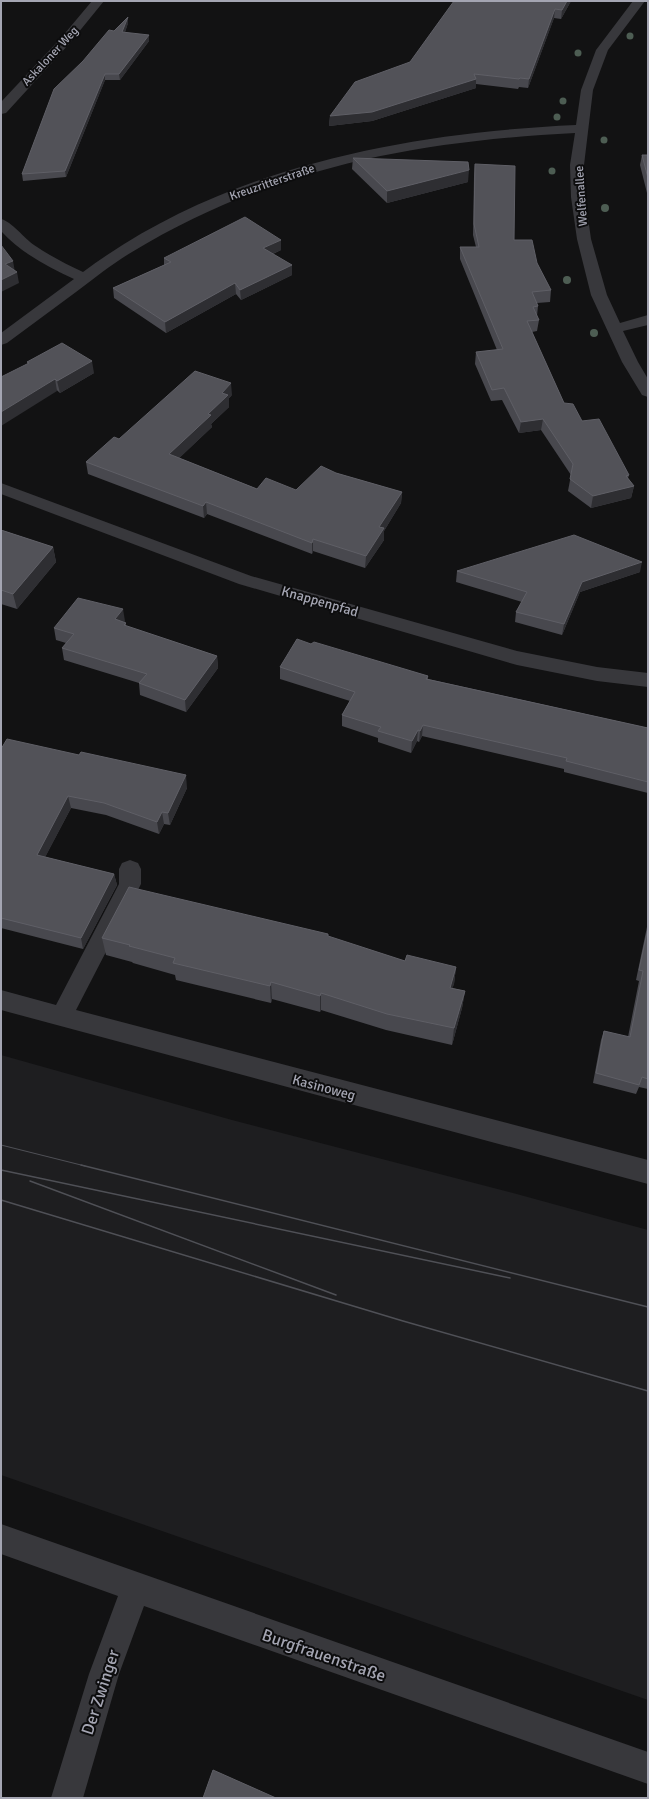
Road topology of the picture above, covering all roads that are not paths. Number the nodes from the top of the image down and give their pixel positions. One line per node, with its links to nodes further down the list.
1 (98, 1): 3 (street, Askaloner Weg)
2 (639, 1): 4 (street, Welfenallee)
3 (1, 110)
4 (582, 129): 6 (street, Kreuzritterstraße); 8 (street, Welfenallee)
5 (1, 223): 6 (street)
6 (84, 278): 9 (street, Kreuzritterstraße)
7 (648, 320): 8 (street)
8 (614, 329): 10 (street, Welfenallee)
9 (1, 340)
10 (648, 392)
11 (1, 488): 12 (street, Knappenpfad)
12 (648, 680)
13 (130, 869): 15 (street)
14 (1, 1000): 15 (street, Kasinoweg)
15 (61, 1017): 16 (street, Kasinoweg)
16 (648, 1172)
17 (1, 1539): 18 (street, Burgfrauenstraße)
18 (136, 1588): 19 (street, Burgfrauenstraße); 20 (street, Der Zwinger)
19 (648, 1768)
20 (67, 1798)

